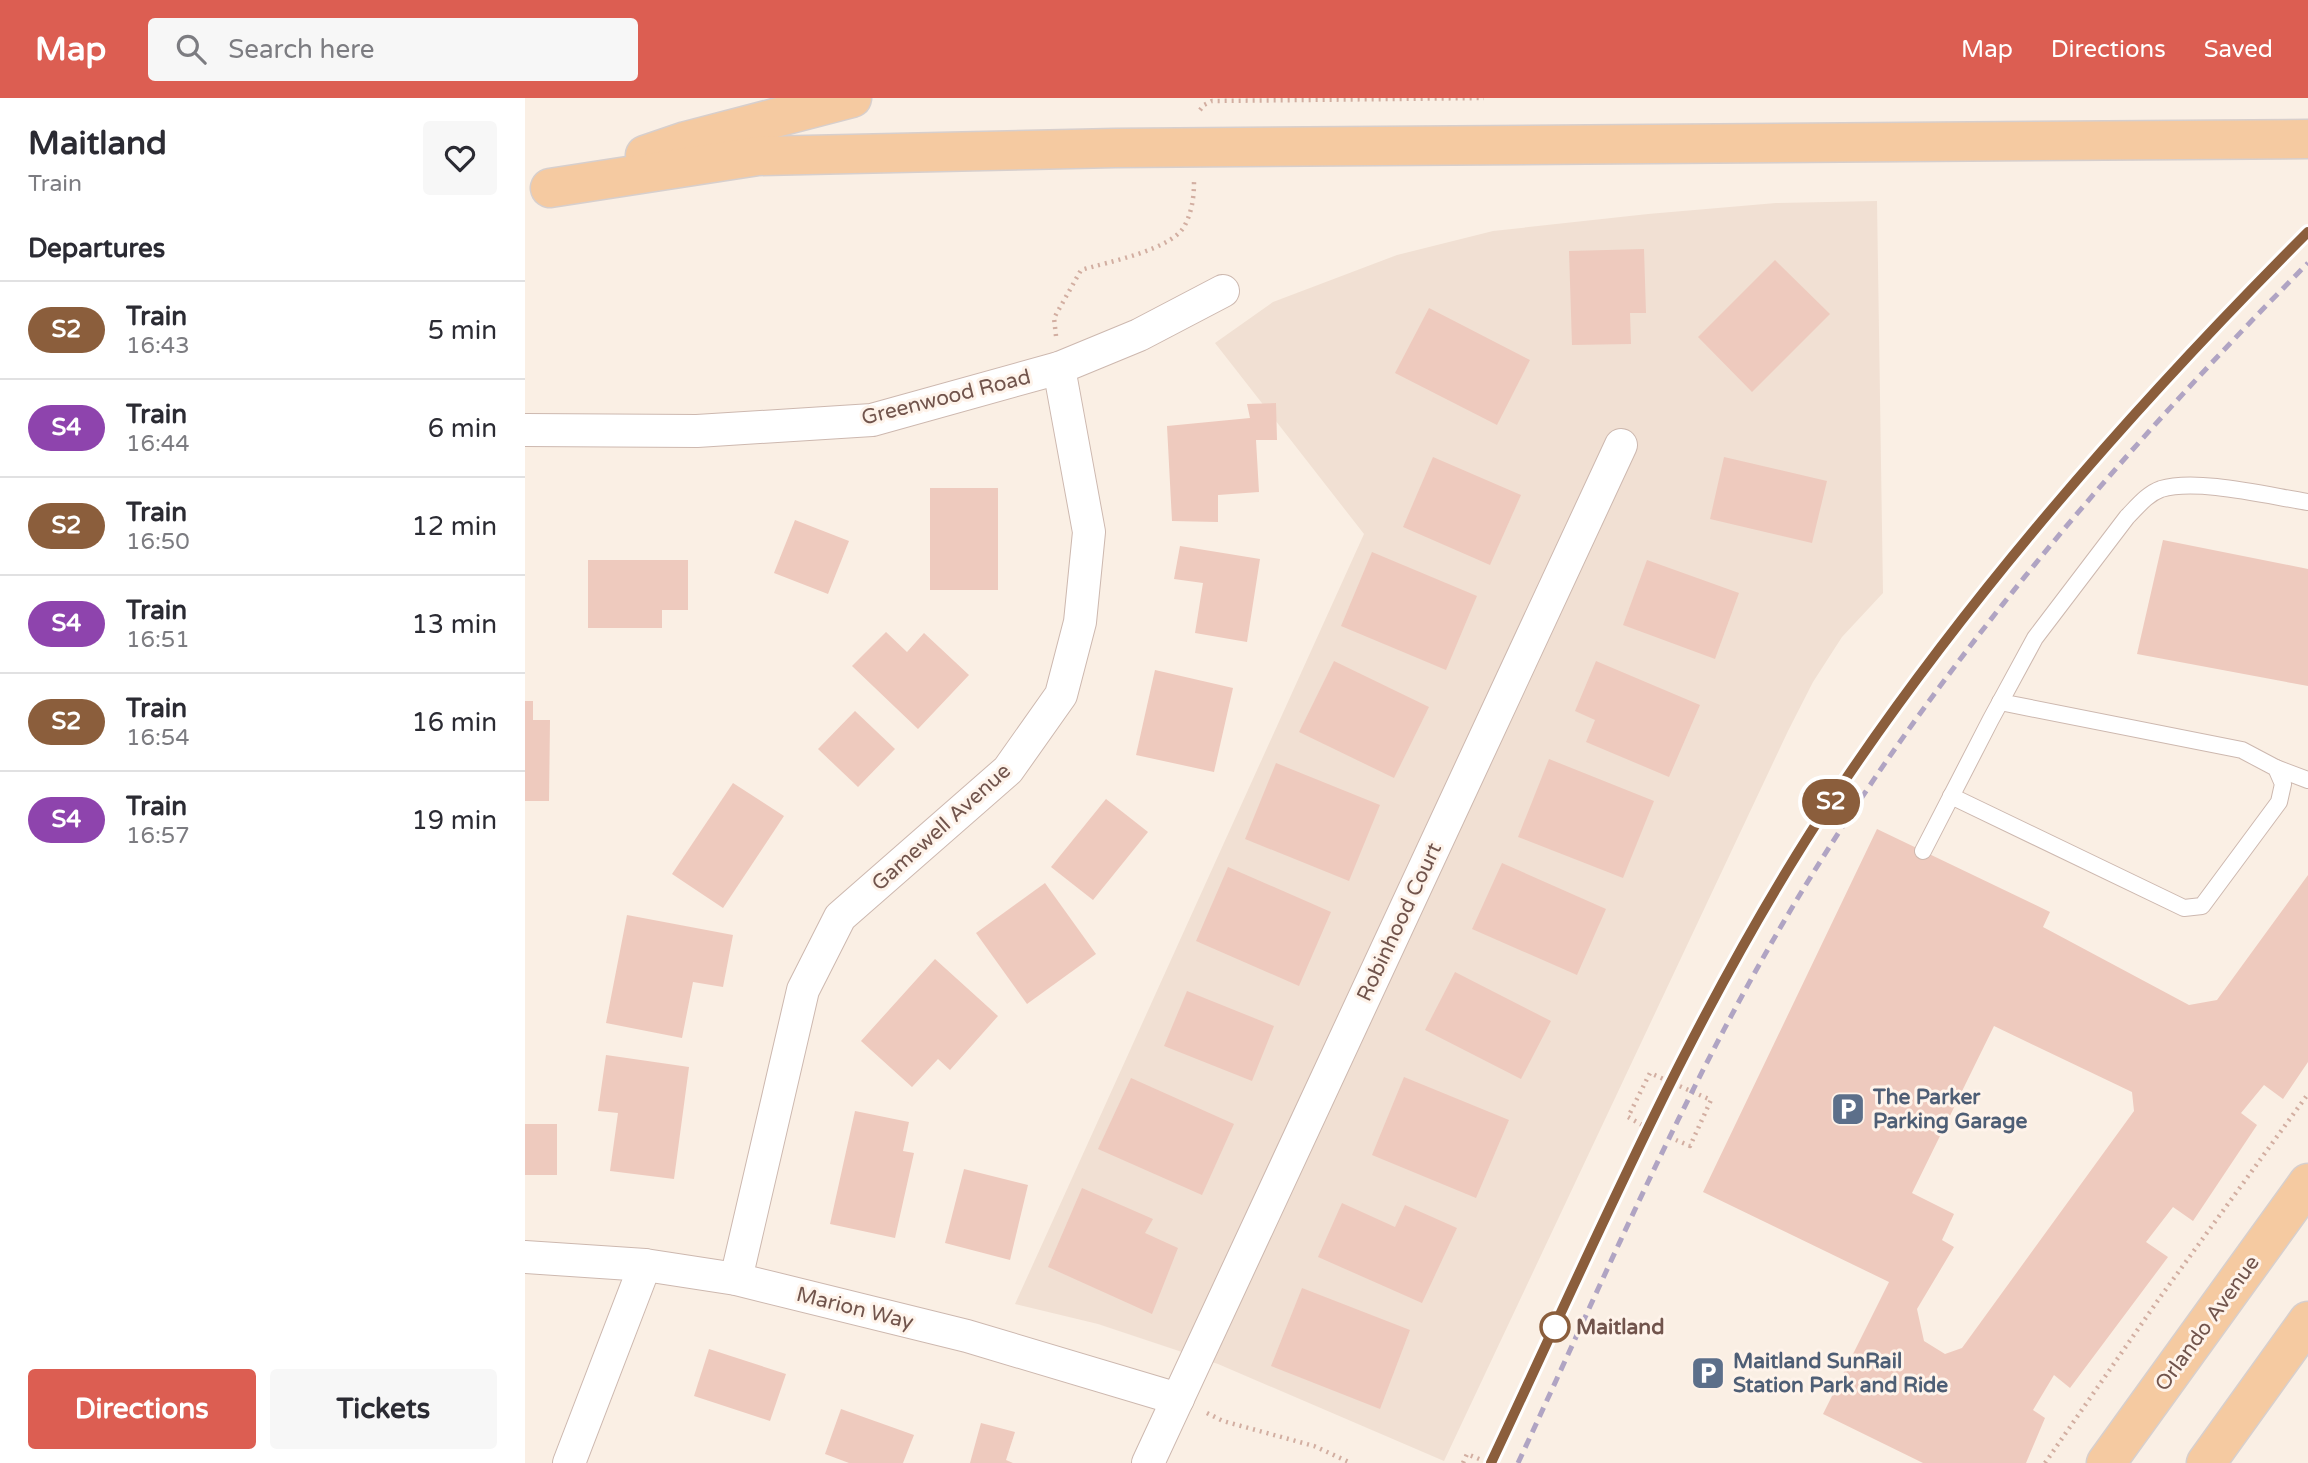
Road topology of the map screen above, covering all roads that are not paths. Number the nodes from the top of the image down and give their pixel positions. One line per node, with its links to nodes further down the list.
1 (852, 98): 3 (main road)
2 (2308, 139): 3 (main road)
3 (538, 191)
4 (1223, 291): 5 (street, Greenwood Road)
5 (1059, 368): 6 (street, Greenwood Road); 17 (street, Gamewell Avenue)
6 (525, 430)
7 (1621, 445): 19 (street, Robinhood Court)
8 (2308, 502): 9 (lane)
9 (2000, 702): 10 (lane); 12 (lane)
10 (2276, 768): 11 (lane); 12 (lane)
11 (2308, 780)
12 (1951, 796): 13 (lane)
13 (1923, 851)
14 (2308, 1183): 22 (main road, Orlando Avenue)
15 (525, 1257): 16 (street, Marion Way)
16 (645, 1265): 17 (street, Marion Way); 20 (street)
17 (736, 1279): 19 (street, Marion Way)
18 (2308, 1321): 23 (main road)
19 (1178, 1399): 21 (street, Robinhood Court)
20 (569, 1463)
21 (1148, 1463)
22 (2106, 1463)
23 (2206, 1463)

